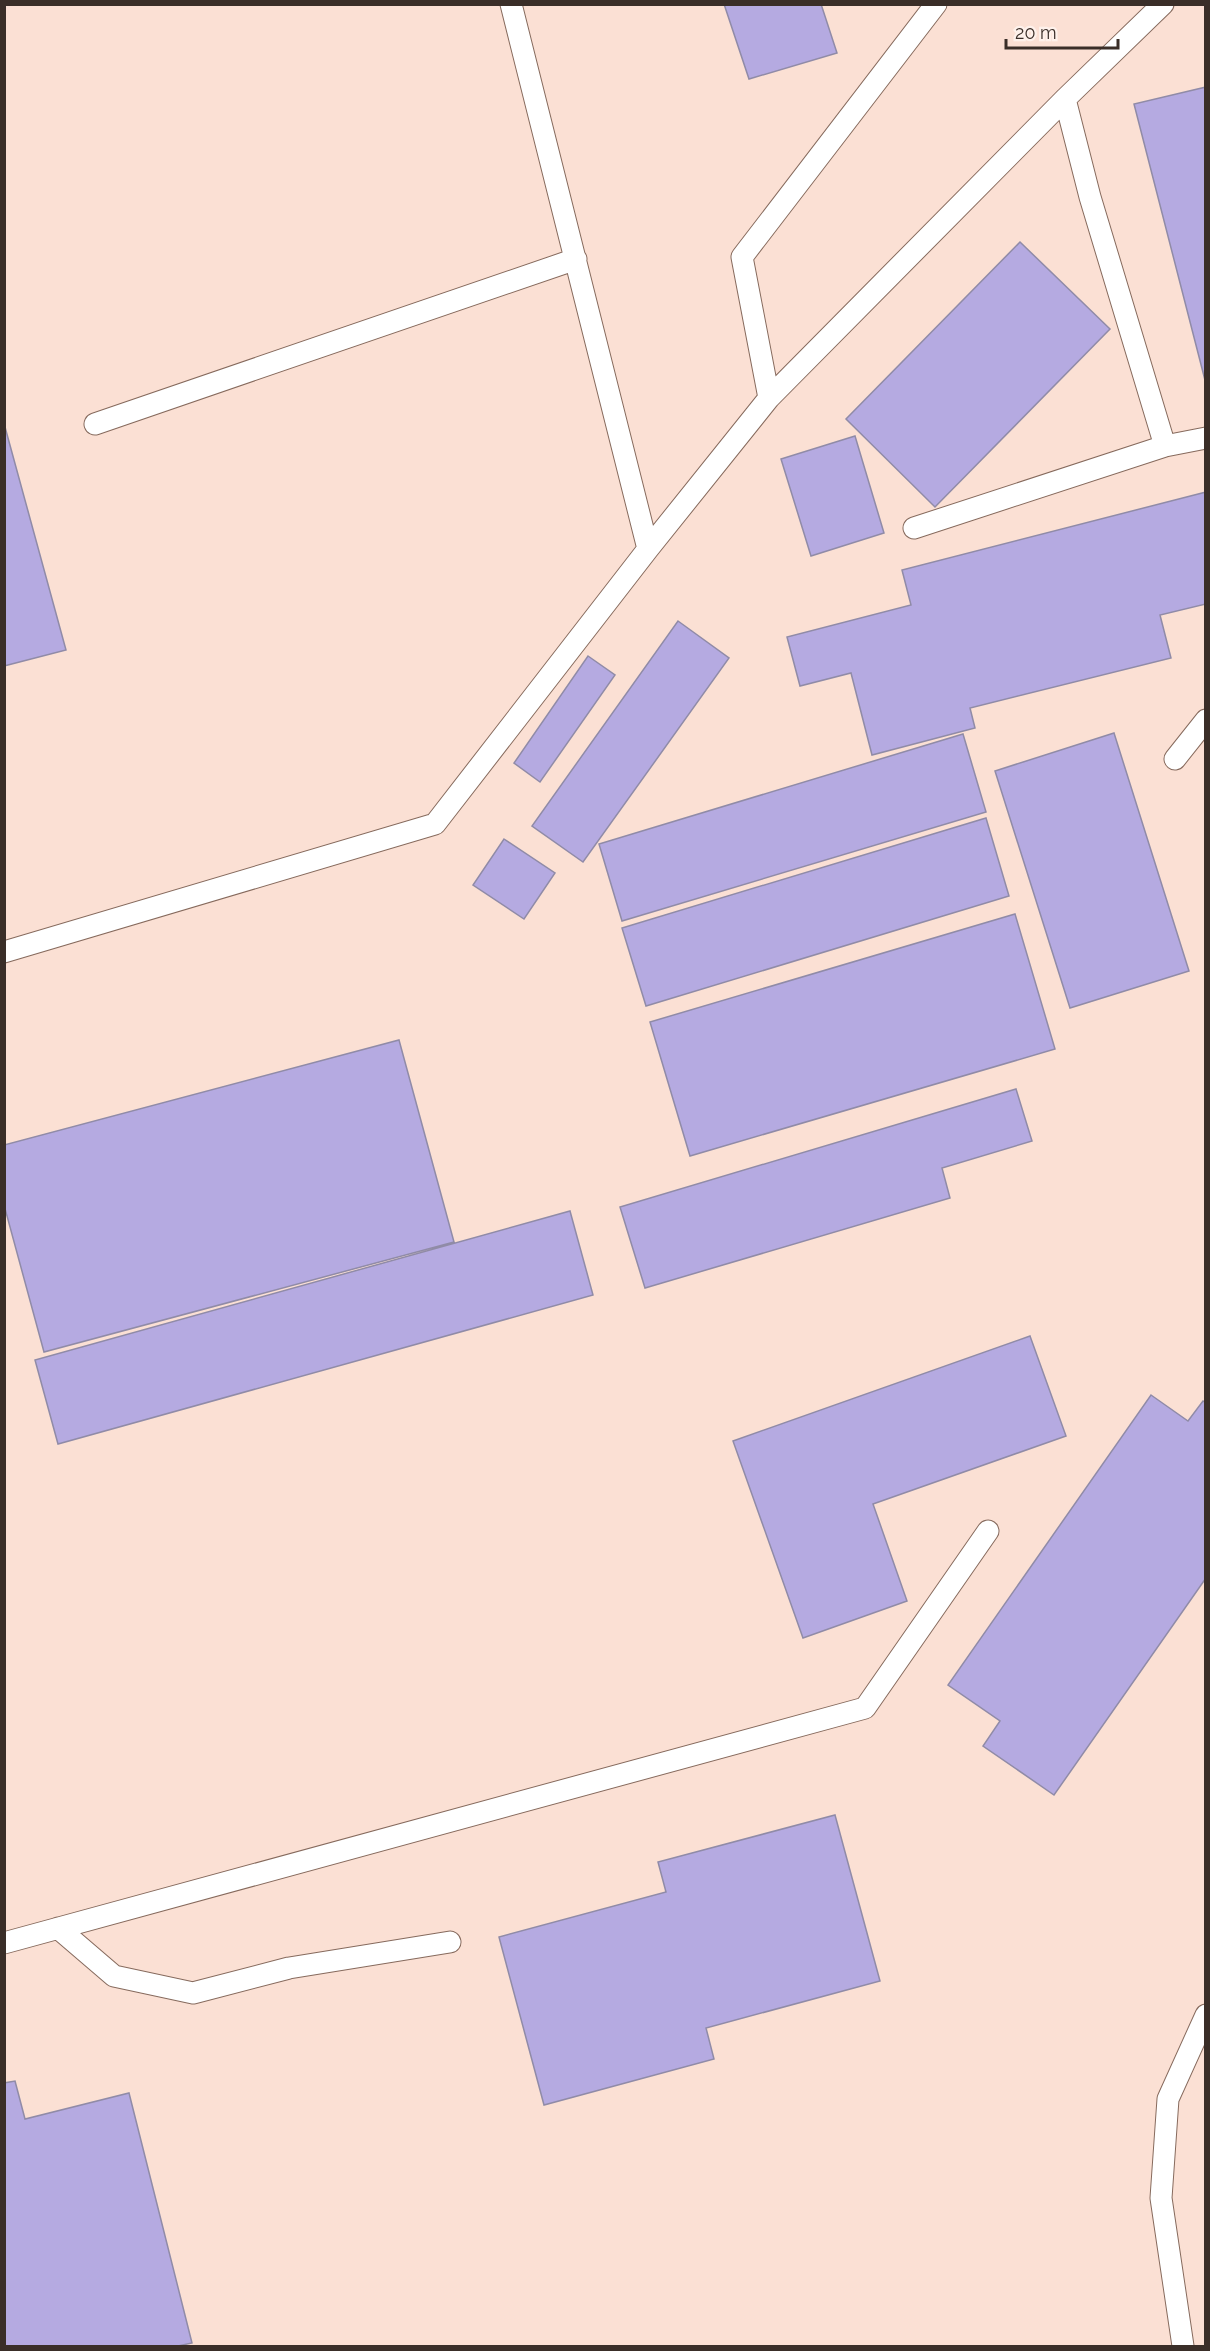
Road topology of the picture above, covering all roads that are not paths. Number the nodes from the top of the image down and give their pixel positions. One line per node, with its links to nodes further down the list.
1 (511, 4): 5 (lane)
2 (936, 4): 6 (lane)
3 (1163, 4): 4 (lane)
4 (1065, 99): 6 (lane); 9 (lane)
5 (576, 259): 7 (lane); 11 (lane)
6 (769, 398): 11 (lane)
7 (95, 424)
8 (1206, 438): 9 (lane)
9 (1165, 446): 10 (lane)
10 (914, 528)
11 (648, 549): 14 (lane)
12 (1206, 720): 13 (lane)
13 (1174, 759)
14 (4, 952)
15 (988, 1531): 16 (lane)
16 (58, 1928): 17 (lane); 18 (lane)
17 (450, 1942)
18 (4, 1943)
19 (1206, 2015): 20 (lane)
20 (1183, 2346)

